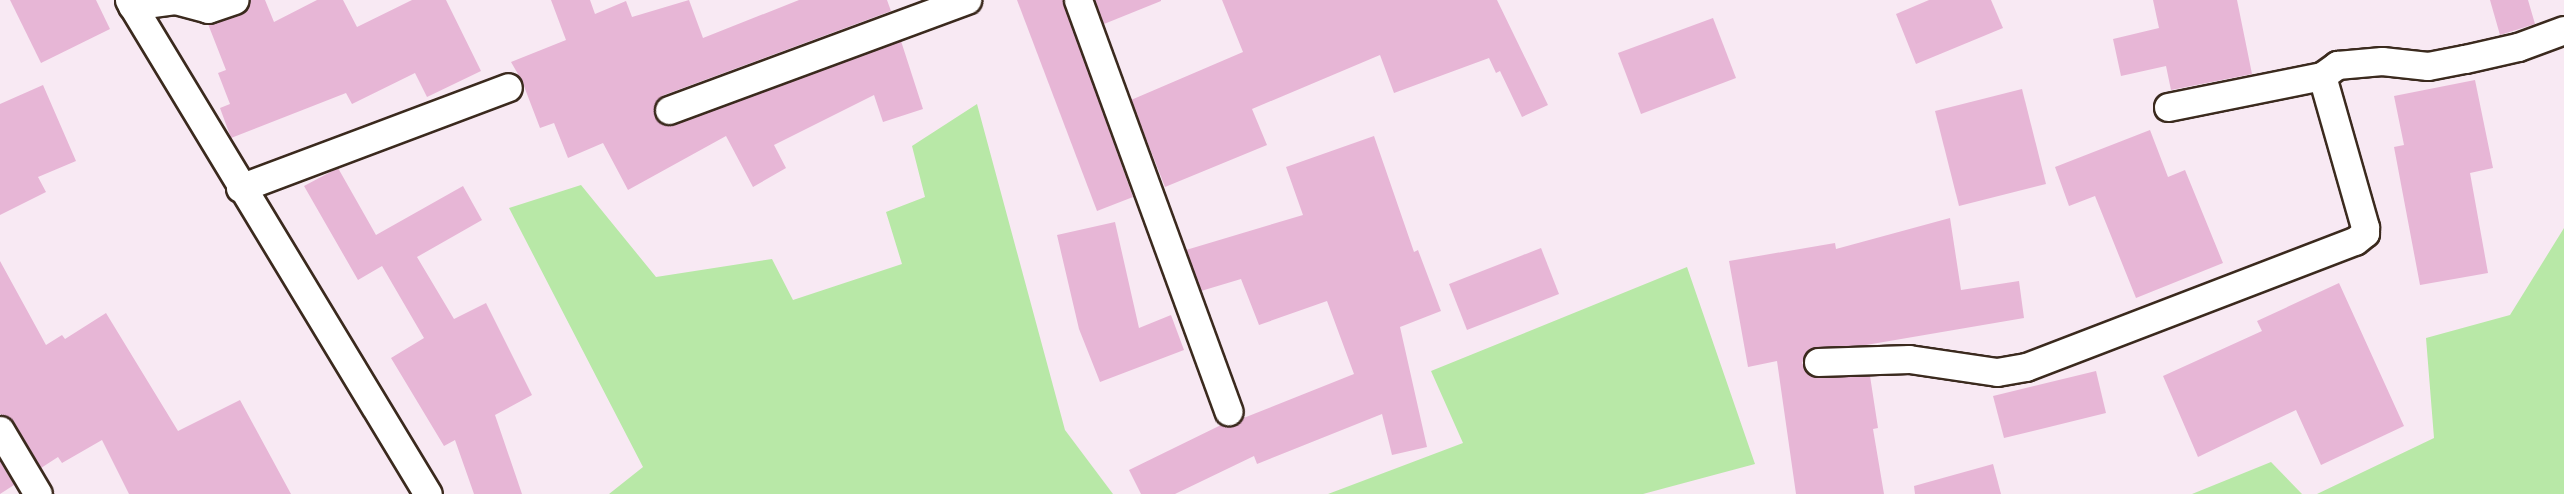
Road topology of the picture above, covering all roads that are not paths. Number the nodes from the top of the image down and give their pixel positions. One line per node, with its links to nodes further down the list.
1 (234, 0): 4 (street)
2 (966, 0): 9 (street)
3 (1078, 0): 12 (street)
4 (131, 3): 10 (street)
5 (2564, 30): 6 (street)
6 (2322, 76): 8 (street); 11 (street)
7 (508, 87): 10 (street)
8 (2168, 107)
9 (669, 110)
10 (240, 188): 15 (street)
11 (1818, 362)
12 (1228, 411)
13 (0, 430): 14 (street)
14 (38, 494)
15 (428, 494)

